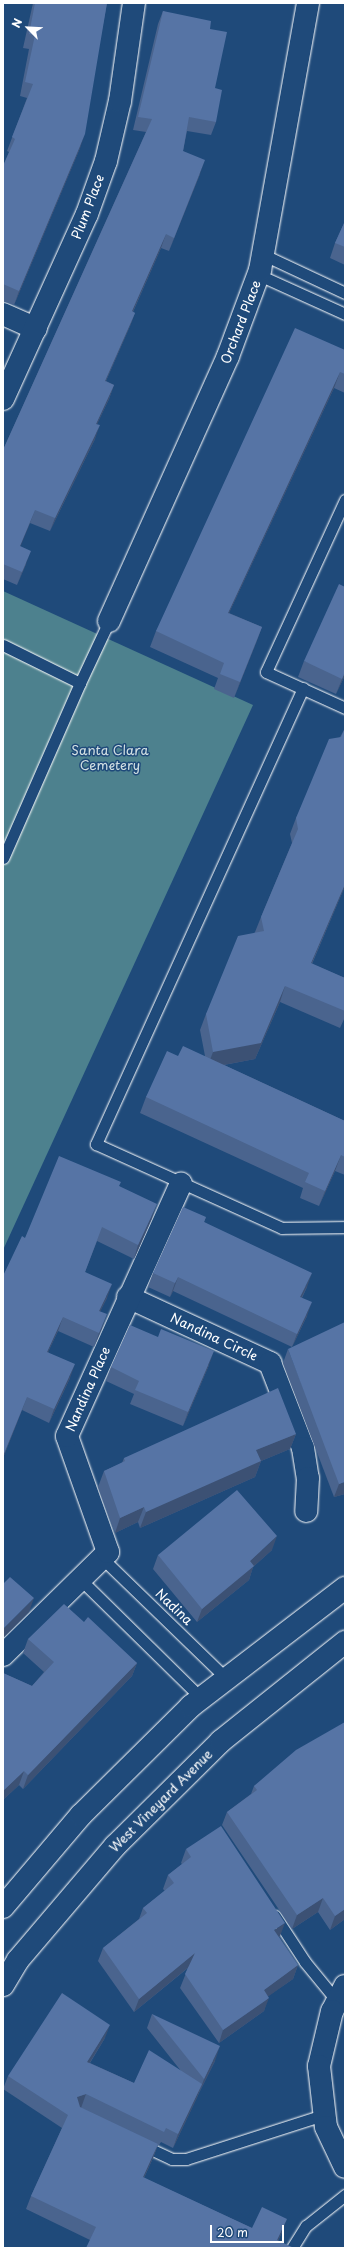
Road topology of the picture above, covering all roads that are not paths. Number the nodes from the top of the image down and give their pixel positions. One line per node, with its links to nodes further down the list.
1 (134, 3): 7 (street, Plum Place)
2 (308, 3): 3 (street, Orchard Place)
3 (261, 265): 4 (lane); 6 (lane); 10 (street, Orchard Place)
4 (345, 293)
5 (3, 314): 7 (street)
6 (345, 314)
7 (36, 329): 8 (street, Plum Place)
8 (3, 399)
9 (345, 500): 13 (lane)
10 (109, 620): 12 (lane)
11 (3, 645): 12 (lane)
12 (80, 683): 15 (lane)
13 (303, 688): 14 (lane); 16 (lane)
14 (345, 708)
15 (3, 858)
16 (180, 1184): 17 (lane); 18 (street, Nandina Place)
17 (345, 1226)
18 (128, 1297): 19 (street, Nandina Circle); 20 (street, Nandina Place)
19 (306, 1511)
20 (102, 1558): 21 (street); 25 (lane, Nadina)
21 (80, 1580): 24 (street); 26 (lane)
22 (345, 1588): 25 (street)
23 (345, 1642): 29 (street, West Vineyard Avenue)
24 (3, 1655)
25 (226, 1678): 26 (street)
26 (201, 1698): 28 (street)
27 (267, 1904): 30 (lane)
28 (3, 1907)
29 (3, 1985)
30 (341, 1993): 31 (street)
31 (324, 2115): 32 (lane); 33 (street)
32 (132, 2140)
33 (345, 2167)
34 (345, 2195): 35 (lane)
35 (292, 2248)

